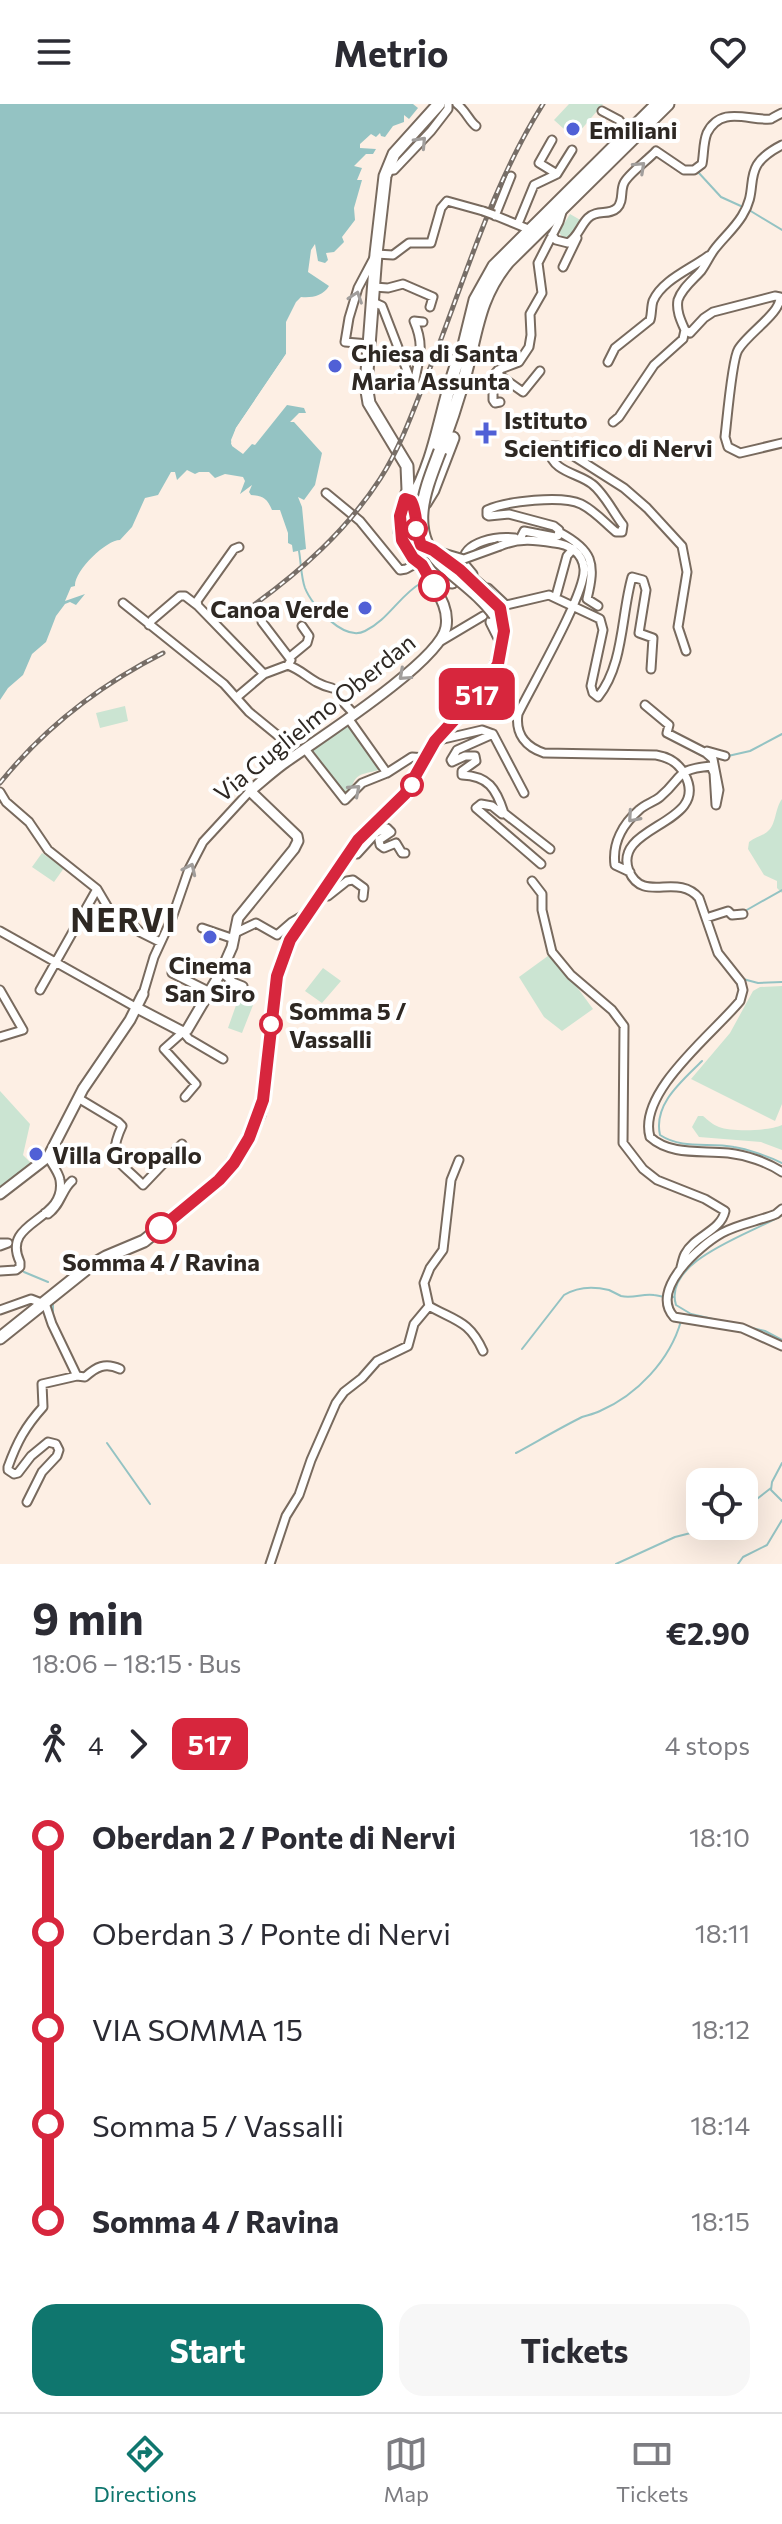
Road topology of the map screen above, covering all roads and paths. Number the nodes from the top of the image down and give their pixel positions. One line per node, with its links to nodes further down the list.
1 (439, 104): 13 (main road, Via Guglielmo Oberdan)
2 (448, 104): 13 (street, one-way to 2)
3 (457, 104): 8 (street)
4 (657, 104): 9 (main road)
5 (668, 104): 16 (main road)
6 (602, 111): 9 (street)
7 (782, 113): 21 (street, one-way to 7)
8 (476, 126)
9 (629, 132): 16 (main road)
10 (552, 140): 14 (street)
11 (782, 145): 22 (street)
12 (572, 150): 14 (street)
13 (386, 171): 23 (main road, Via Guglielmo Oberdan)
14 (557, 174): 18 (street)
15 (511, 176): 17 (street)
16 (562, 204): 19 (main road); 20 (street)
17 (494, 216): 18 (street); 23 (street, bridge)
18 (518, 224): 19 (street)
19 (533, 231): 31 (main road); 35 (main road)
20 (552, 235): 21 (street); 33 (street)
21 (576, 236): 24 (street)
22 (713, 252): 29 (street); 32 (street)
23 (376, 254): 25 (main road, Via Guglielmo Oberdan); 30 (street, one-way to 23)
24 (563, 267)
25 (374, 287): 26 (main road, Via Guglielmo Oberdan); 27 (street)
26 (373, 302): 28 (street); 30 (main road, Via Guglielmo Oberdan)
27 (430, 307)
28 (423, 322)
29 (685, 330): 37 (street); 38 (street)
30 (369, 344): 41 (main road, Via Guglielmo Oberdan)
31 (462, 350): 39 (main road); 41 (main road)
32 (608, 362)
33 (499, 370): 34 (street); 36 (street)
34 (540, 371)
35 (464, 379): 39 (main road); 43 (main road)
36 (494, 395)
37 (613, 422)
38 (782, 443)
39 (440, 451): 56 (main road, bridge)
40 (326, 493): 50 (street)
41 (408, 500): 43 (main road); 50 (main road, Via Guglielmo Oberdan)
42 (487, 515): 44 (street); 45 (street); 61 (street)
43 (415, 517): 49 (main road)
44 (477, 517)
45 (559, 532): 46 (street); 55 (street)
46 (518, 539): 48 (street); 49 (street, bridge); 51 (street)
47 (239, 547): 54 (street)
48 (573, 549): 51 (street); 53 (street)
49 (432, 550): 50 (main road); 56 (main road, bridge)
50 (426, 565): 56 (main road); 60 (street, Via Guglielmo Oberdan)
51 (556, 596): 53 (street)
52 (123, 603): 58 (street)
53 (573, 605): 63 (street); 77 (street)
54 (198, 606): 58 (street); 64 (street)
55 (598, 606)
56 (493, 618): 60 (street); 72 (main road)
57 (262, 622): 62 (street)
58 (149, 625): 66 (street)
59 (302, 626): 62 (street)
60 (441, 641): 69 (street, Via Guglielmo Oberdan, one-way to 69)
61 (686, 651)
62 (289, 661): 64 (street); 65 (street)
63 (651, 669)
64 (264, 674): 66 (street)
65 (332, 688)
66 (237, 697): 71 (street)
67 (342, 701): 69 (street)
68 (645, 705): 73 (street)
69 (351, 716): 74 (street, Via Guglielmo Oberdan); 78 (street)
70 (493, 734): 72 (street); 81 (street); 82 (street)
71 (282, 739)
72 (435, 741): 76 (main road)
73 (701, 750): 75 (street); 77 (street)
74 (298, 751): 78 (street, one-way to 78); 79 (street, Via Guglielmo Oberdan)
75 (725, 756)
76 (426, 758): 78 (street); 84 (main road)
77 (683, 771): 87 (street); 87 (street, one-way to 87)
78 (387, 773)
79 (250, 791): 97 (street); 98 (street, Via Guglielmo Oberdan, one-way to 79)
80 (0, 792): 89 (street)
81 (524, 793)
82 (504, 813): 83 (street); 86 (street)
83 (550, 849)
84 (350, 851): 85 (street); 90 (main road)
85 (405, 853)
86 (541, 864)
87 (630, 872): 94 (street)
88 (532, 881): 122 (street)
89 (97, 889): 98 (street); 99 (street)
90 (320, 895): 91 (street); 92 (main road)
91 (363, 897)
92 (307, 914): 97 (street); 124 (main road)
93 (743, 914): 94 (street)
94 (708, 917): 116 (street)
95 (202, 928): 97 (street)
96 (0, 931): 99 (street)
97 (234, 936): 100 (street)
98 (160, 942): 106 (street, Via Guglielmo Oberdan)
99 (56, 962): 104 (street); 107 (street)
100 (221, 972): 102 (street); 105 (street)
101 (172, 973): 105 (street)
102 (243, 986)
103 (0, 990): 109 (street)
104 (40, 990)
105 (210, 992): 108 (street)
106 (143, 994): 107 (street)
107 (139, 1009): 108 (street); 112 (street)
108 (179, 1030): 110 (street); 111 (street)
109 (0, 1037)
110 (223, 1059)
111 (185, 1097)
112 (78, 1098): 113 (street); 114 (street)
113 (182, 1144)
114 (48, 1157): 118 (street); 120 (street)
115 (459, 1160): 125 (street)
116 (782, 1172)
117 (72, 1181): 120 (street)
118 (0, 1194)
119 (782, 1209): 122 (street)
120 (44, 1211): 121 (street)
121 (3, 1244): 123 (street)
122 (681, 1267): 128 (street)
123 (0, 1271)
124 (44, 1304): 126 (street); 127 (main road); 131 (street)
125 (430, 1306): 129 (street); 133 (street)
126 (0, 1310)
127 (0, 1338)
128 (782, 1346)
129 (483, 1351)
130 (120, 1369): 131 (street)
131 (77, 1376): 132 (street)
132 (27, 1502)
133 (270, 1564)

